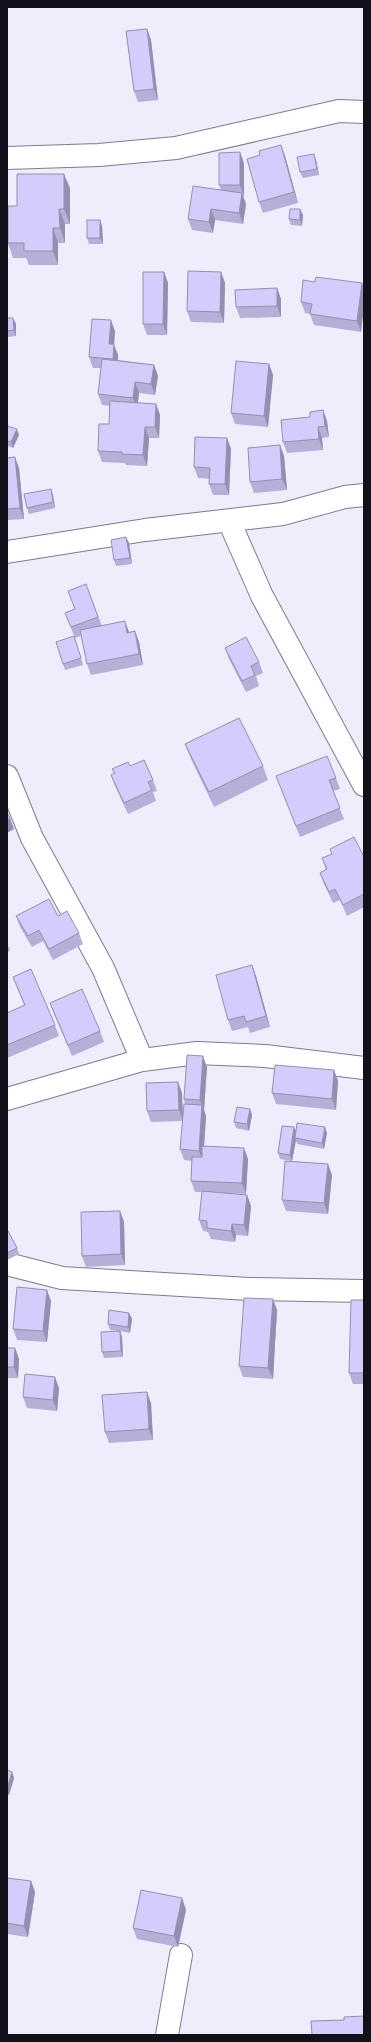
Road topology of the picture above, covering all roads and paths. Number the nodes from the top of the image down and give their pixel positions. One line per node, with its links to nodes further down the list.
1 (364, 112): 2 (street)
2 (7, 158)
3 (364, 495): 4 (street)
4 (228, 521): 5 (street); 7 (street)
5 (7, 552)
6 (7, 776): 8 (street)
7 (364, 785)
8 (142, 1060): 9 (street); 10 (street)
9 (364, 1068)
10 (7, 1099)
11 (7, 1264): 12 (street)
12 (364, 1291)
13 (181, 1955): 14 (street)
14 (167, 2035)

